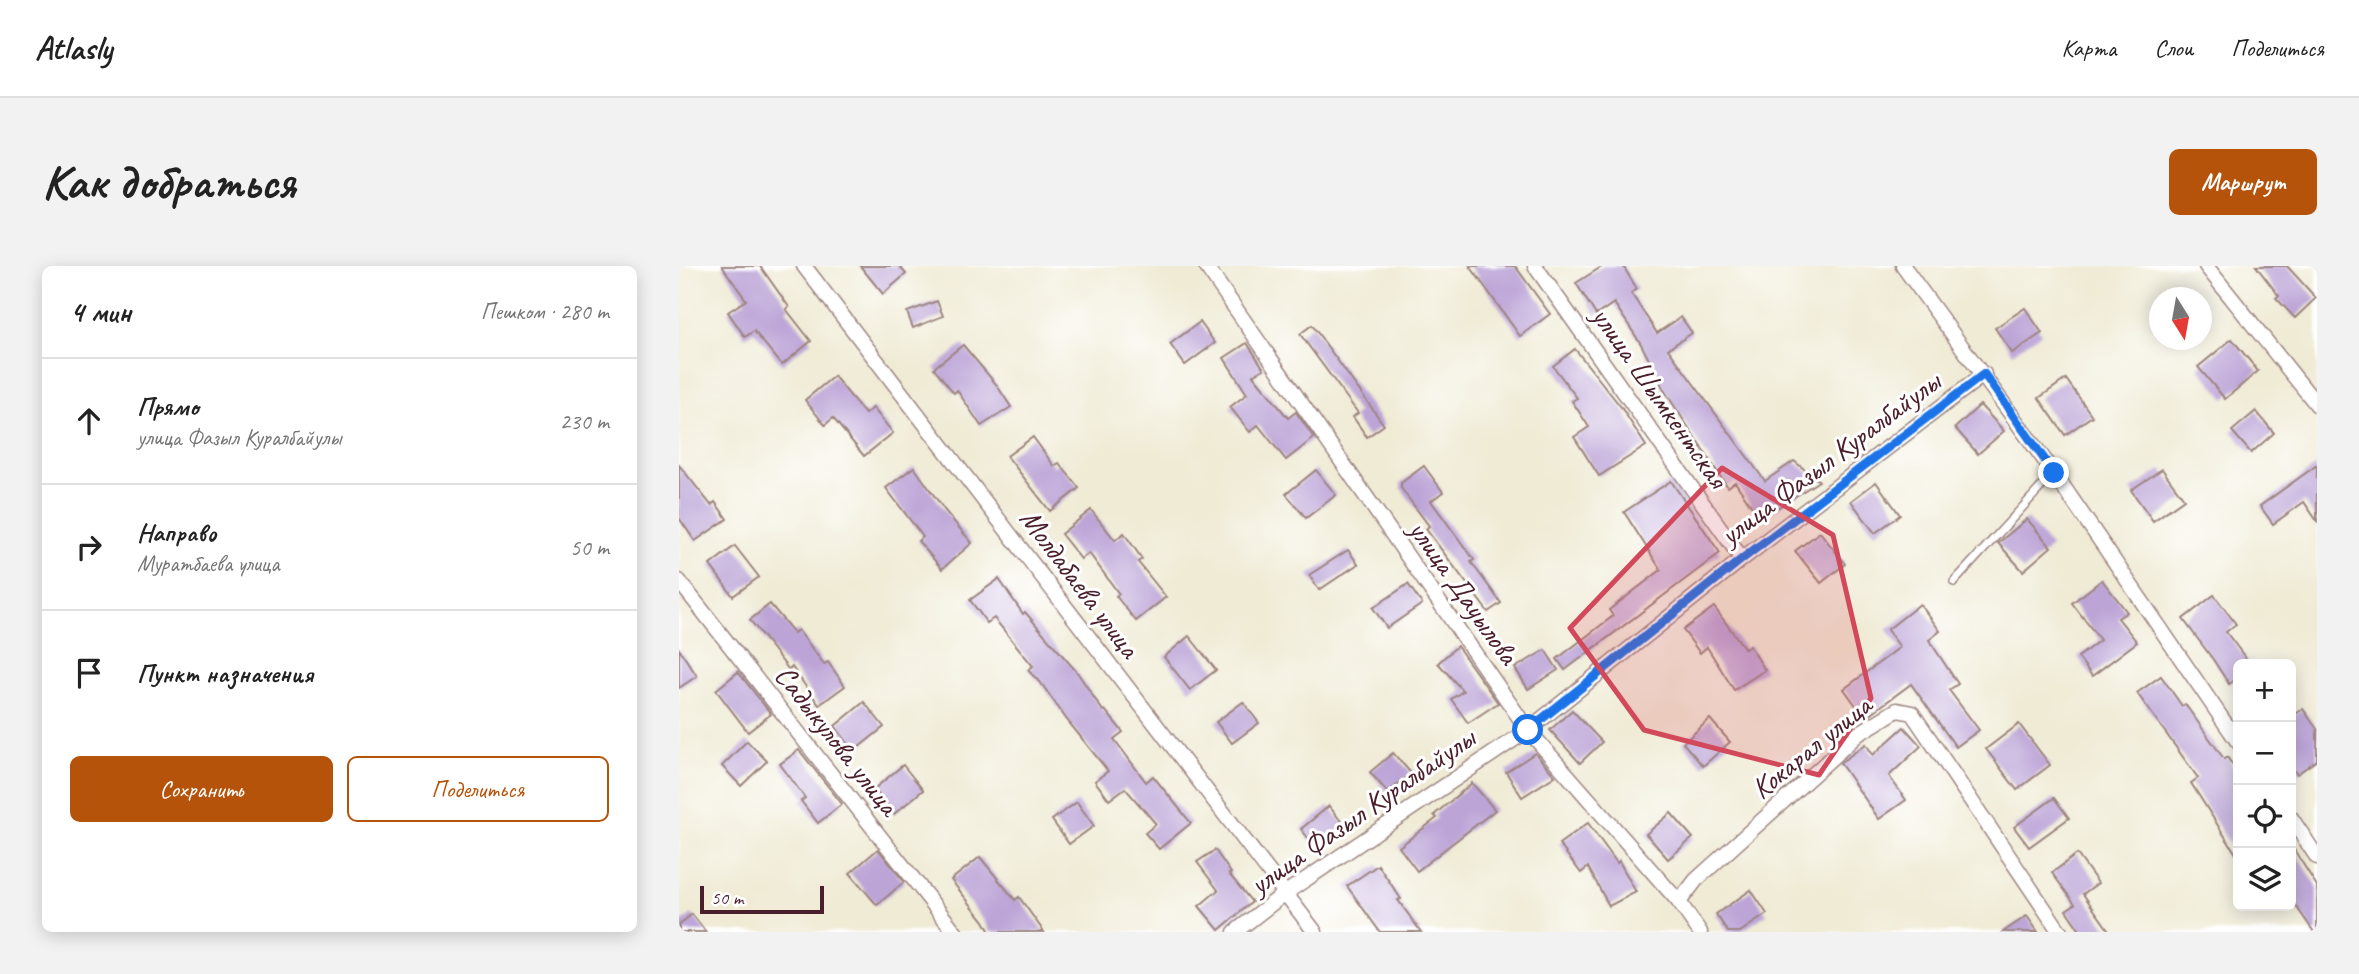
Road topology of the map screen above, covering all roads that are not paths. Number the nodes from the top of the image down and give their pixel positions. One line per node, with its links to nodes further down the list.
1 (804, 266): 16 (street, Молдабаева улица)
2 (1206, 266): 12 (street, улица Дауылова)
3 (1535, 266): 9 (street, улица Шымкентская)
4 (1903, 266): 6 (street)
5 (2206, 266): 7 (street)
6 (1984, 374): 8 (street); 9 (street, улица Фазыл Куралбайулы)
7 (2317, 405)
8 (2054, 473): 11 (lane); 13 (street)
9 (1742, 559): 12 (street, улица Фазыл Куралбайулы)
10 (679, 582): 18 (street, Садыкулова улица)
11 (1954, 582)
12 (1528, 730): 16 (street, улица Фазыл Куралбайулы); 17 (street, улица Дауылова)
13 (2233, 735)
14 (2296, 826): 15 (street)
15 (2317, 857)
16 (1285, 894): 19 (street, улица Фазыл Куралбайулы); 20 (street, Молдабаева улица)
17 (1679, 902): 21 (street, улица Дауылова); 22 (street, Кокарал улица)
18 (954, 932)
19 (1235, 932)
20 (1315, 932)
21 (1700, 932)
22 (2060, 932)

